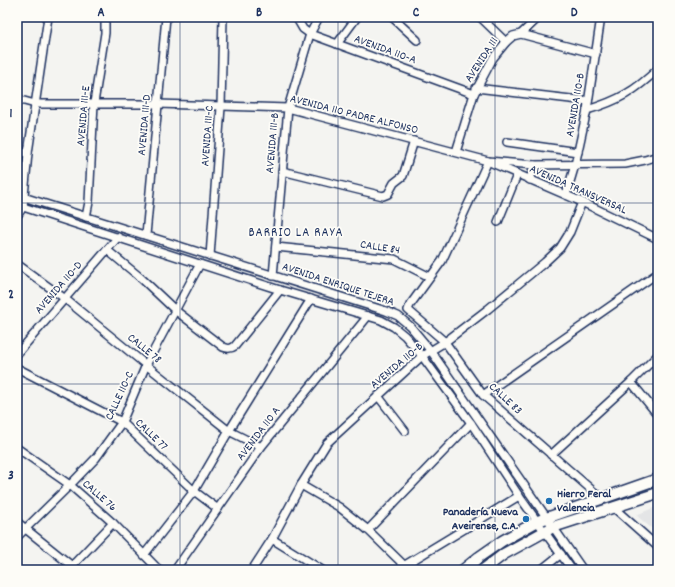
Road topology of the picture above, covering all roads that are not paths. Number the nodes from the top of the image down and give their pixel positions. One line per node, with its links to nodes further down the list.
1 (48, 17): 23 (street)
2 (105, 17): 22 (street, AVENIDA 111-E)
3 (166, 17): 24 (street, AVENIDA 111-D)
4 (223, 17): 25 (street, AVENIDA 111-C)
5 (296, 17): 12 (street, AVENIDA 110-A)
6 (319, 17): 12 (street, AVENIDA 111-B)
7 (357, 17): 16 (street)
8 (392, 17): 14 (street)
9 (480, 17): 15 (street)
10 (540, 17): 13 (street, AVENIDA 111)
11 (601, 17): 17 (street, AVENIDA 110-B)
12 (310, 34): 16 (street, AVENIDA 110-A); 26 (street, AVENIDA 111-B)
13 (521, 34): 15 (street, AVENIDA 111); 17 (street)
14 (417, 40)
15 (506, 42): 19 (street, AVENIDA 111)
16 (337, 44): 19 (street, AVENIDA 110-A)
17 (596, 54): 21 (street, AVENIDA 110-B)
18 (658, 69): 27 (street)
19 (475, 91): 21 (street, AVENIDA 110-A); 31 (street, AVENIDA 111)
20 (17, 99): 23 (street, AVENIDA 110 PADRE ALFONSO)
21 (588, 101): 27 (street, AVENIDA 110-B)
22 (94, 103): 23 (street, AVENIDA 110 PADRE ALFONSO); 24 (street, AVENIDA 110 PADRE ALFONSO); 46 (street, AVENIDA 111-E)
23 (35, 104): 33 (street)
24 (158, 104): 25 (street, AVENIDA 110 PADRE ALFONSO); 48 (street, AVENIDA 111-D)
25 (221, 107): 26 (street, AVENIDA 110 PADRE ALFONSO); 53 (street, AVENIDA 111-C)
26 (288, 108): 28 (street, AVENIDA 110 PADRE ALFONSO); 38 (street, AVENIDA 111-B)
27 (587, 110): 32 (street, AVENIDA 110-B)
28 (414, 141): 31 (street, AVENIDA 110 PADRE ALFONSO); 38 (street)
29 (507, 142): 32 (street)
30 (17, 152): 33 (street)
31 (456, 152): 35 (street, AVENIDA 110 PADRE ALFONSO)
32 (578, 152): 37 (street, AVENIDA 110-B)
33 (28, 153): 42 (street)
34 (658, 156): 37 (street, AVENIDA 110 PADRE ALFONSO)
35 (488, 162): 36 (street, AVENIDA 110 PADRE ALFONSO); 39 (street, AVENIDA TRANSVERSAL); 58 (street)
36 (534, 165): 37 (street, AVENIDA 110 PADRE ALFONSO); 40 (street)
37 (575, 165): 41 (street, AVENIDA 110-B)
38 (282, 171): 51 (street, AVENIDA 111-B)
39 (517, 175): 40 (street, AVENIDA TRANSVERSAL); 47 (street)
40 (530, 180): 41 (street, AVENIDA TRANSVERSAL)
41 (566, 195): 43 (street, AVENIDA TRANSVERSAL)
42 (20, 196): 44 (street); 46 (street, AVENIDA ENRIQUE TEJERA)
43 (582, 202): 50 (street, AVENIDA TRANSVERSAL); 64 (street, AVENIDA 110-B)
44 (20, 206): 45 (street); 49 (street, AVENIDA ENRIQUE TEJERA)
45 (17, 216)
46 (86, 217): 48 (street, AVENIDA ENRIQUE TEJERA)
47 (498, 222)
48 (146, 235): 53 (street, AVENIDA ENRIQUE TEJERA)
49 (118, 237): 52 (street, AVENIDA 110-D); 55 (street, AVENIDA ENRIQUE TEJERA)
50 (658, 239)
51 (276, 247): 57 (street, AVENIDA 111-B); 58 (street, CALLE 84)
52 (106, 250): 60 (street, AVENIDA 110-D); 62 (street)
53 (210, 256): 57 (street, AVENIDA ENRIQUE TEJERA)
54 (17, 264): 60 (street, CALLE 78)
55 (200, 264): 59 (street, AVENIDA ENRIQUE TEJERA); 62 (street, CALLE 110-C)
56 (658, 273): 72 (street)
57 (274, 276): 65 (street, AVENIDA ENRIQUE TEJERA)
58 (430, 277): 64 (street, CALLE 83)
59 (280, 290): 61 (street, AVENIDA ENRIQUE TEJERA); 62 (street)
60 (64, 298): 66 (street, AVENIDA 110-D); 69 (street, CALLE 78)
61 (311, 299): 63 (street, AVENIDA ENRIQUE TEJERA); 77 (street)
62 (175, 310): 69 (street, CALLE 110-C)
63 (368, 316): 68 (street, AVENIDA ENRIQUE TEJERA); 79 (street, AVENIDA 110 A)
64 (445, 342): 65 (street, AVENIDA 110-B); 72 (street, CALLE 83)
65 (431, 351): 68 (street, AVENIDA 110-B); 91 (street, AVENIDA ENRIQUE TEJERA)
66 (17, 354)
67 (658, 355): 71 (street)
68 (422, 356): 73 (street, AVENIDA 110-B); 76 (street, AVENIDA ENRIQUE TEJERA)
69 (146, 365): 75 (street, CALLE 110-C); 77 (street, CALLE 78)
70 (17, 368): 75 (street, CALLE 77)
71 (631, 382): 74 (street); 81 (street)
72 (483, 395): 81 (street, CALLE 83)
73 (378, 396): 78 (street); 84 (street, AVENIDA 110-B)
74 (658, 415)
75 (122, 422): 83 (street, CALLE 110-C); 85 (street, CALLE 77)
76 (472, 423): 87 (street, AVENIDA ENRIQUE TEJERA); 96 (street)
77 (229, 431): 79 (street, CALLE 78); 85 (street)
78 (405, 431)
79 (261, 447): 90 (street, AVENIDA 110 A)
80 (17, 448): 83 (street, CALLE 76)
81 (551, 455): 88 (street, CALLE 83)
82 (658, 479): 88 (main road)
83 (70, 485): 93 (street, CALLE 76); 94 (street, CALLE 110-C)
84 (301, 485): 96 (street); 98 (street, AVENIDA 110-B)
85 (194, 491): 90 (street, CALLE 77); 101 (street)
86 (658, 493): 89 (main road)
87 (520, 496): 91 (street, AVENIDA ENRIQUE TEJERA); 102 (street)
88 (601, 498): 91 (main road)
89 (613, 507): 95 (main road); 99 (street)
90 (218, 509): 105 (street, AVENIDA 110 A)
91 (542, 519): 95 (street, AVENIDA ENRIQUE TEJERA); 108 (main road)
92 (17, 522): 94 (street)
93 (113, 523): 101 (street, CALLE 76); 103 (street)
94 (25, 528): 97 (street, CALLE 110-C); 103 (street)
95 (549, 529): 100 (street, AVENIDA ENRIQUE TEJERA); 109 (main road); 112 (street, AVENIDA ENRIQUE TEJERA)
96 (368, 530): 102 (street)
97 (17, 537)
98 (272, 539): 106 (street, AVENIDA 110-B); 107 (street)
99 (658, 547)
100 (561, 554): 110 (street); 111 (street, AVENIDA ENRIQUE TEJERA)
101 (144, 555): 104 (street, CALLE 76)
102 (407, 568)
103 (72, 569)
104 (159, 570)
105 (174, 570)
106 (252, 570)
107 (322, 570)
108 (463, 570)
109 (483, 570)
110 (541, 570)
111 (572, 570)
112 (584, 570)

